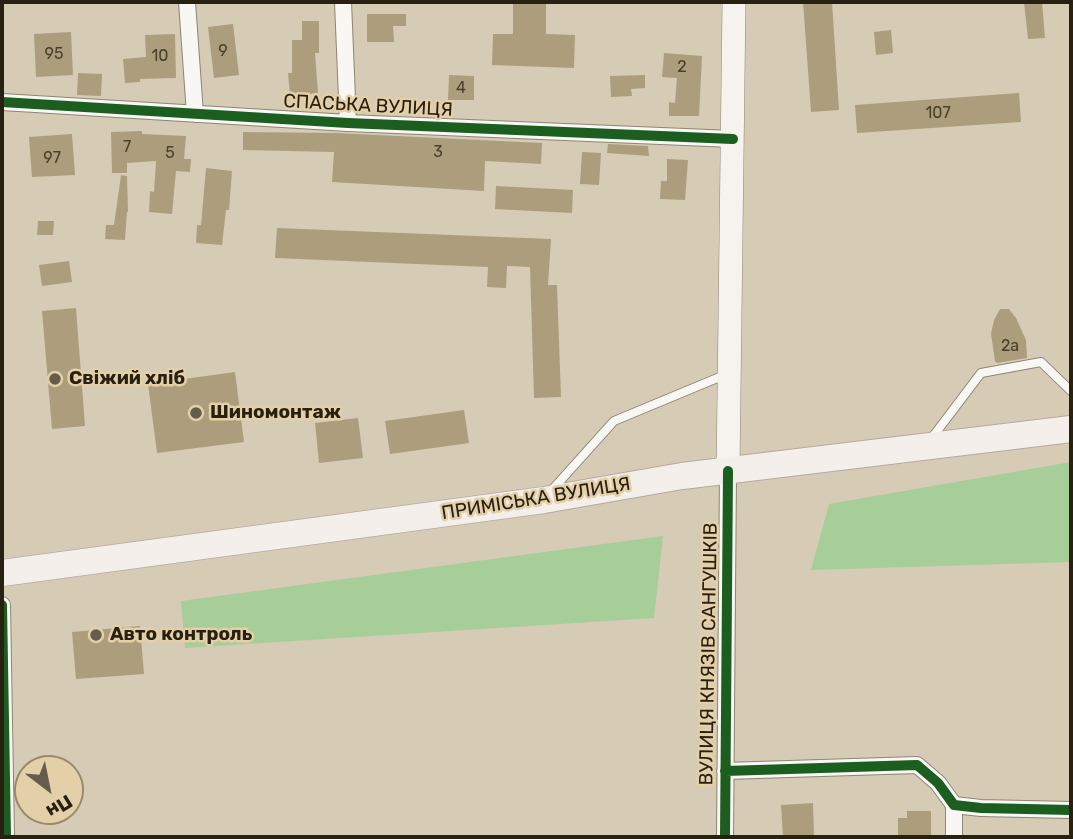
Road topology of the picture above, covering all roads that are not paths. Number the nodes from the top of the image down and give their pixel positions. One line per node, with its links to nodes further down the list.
1 (187, 2): 5 (street)
2 (343, 2): 6 (street)
3 (734, 2): 7 (main road, ВУЛИЦЯ КНЯЗІВ САНГУШКІВ)
4 (2, 102): 5 (street, СПАСЬКА ВУЛИЦЯ)
5 (195, 114): 6 (street, СПАСЬКА ВУЛИЦЯ)
6 (348, 123): 7 (street, СПАСЬКА ВУЛИЦЯ)
7 (733, 139): 8 (main road, ВУЛИЦЯ КНЯЗІВ САНГУШКІВ)
8 (729, 373): 12 (main road, ВУЛИЦЯ КНЯЗІВ САНГУШКІВ); 13 (lane)
9 (1071, 391): 11 (lane)
10 (1071, 429): 11 (main road, ПРИМІСЬКА ВУЛИЦЯ)
11 (924, 448): 12 (main road, ПРИМІСЬКА ВУЛИЦЯ)
12 (728, 471): 13 (main road, ПРИМІСЬКА ВУЛИЦЯ); 16 (street, ВУЛИЦЯ КНЯЗІВ САНГУШКІВ)
13 (544, 499): 14 (main road, ПРИМІСЬКА ВУЛИЦЯ)
14 (2, 573)
15 (2, 605): 19 (street)
16 (725, 771): 17 (street); 20 (street, ВУЛИЦЯ КНЯЗІВ САНГУШКІВ)
17 (954, 805): 18 (street); 21 (street)
18 (1071, 810)
19 (6, 837)
20 (724, 837)
21 (954, 837)

